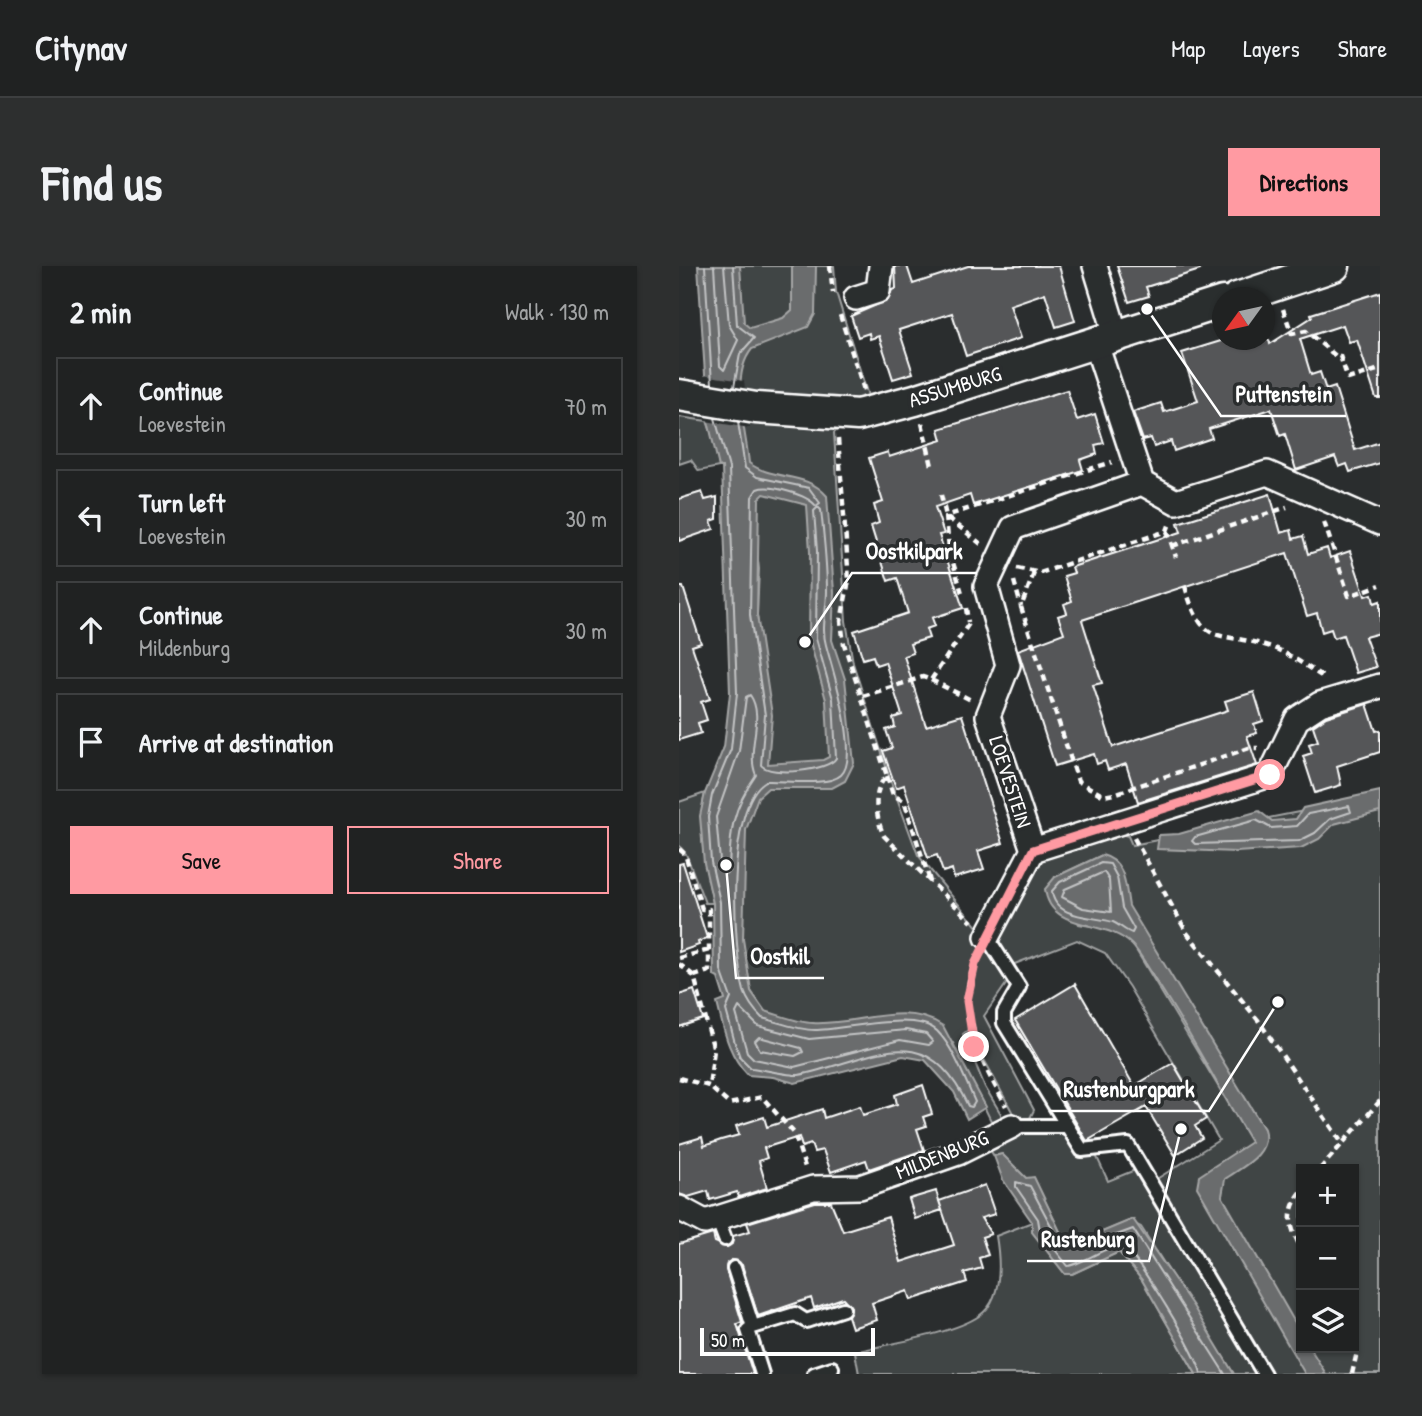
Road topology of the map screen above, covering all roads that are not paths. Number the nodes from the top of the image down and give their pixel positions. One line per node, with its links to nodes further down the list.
1 (881, 266): 5 (street)
2 (1095, 266): 7 (street)
3 (1334, 266): 4 (street)
4 (1269, 287)
5 (843, 302)
6 (1212, 305): 7 (street, ASSUMBURG)
7 (1106, 339): 8 (street, ASSUMBURG); 9 (street)
8 (685, 396)
9 (1142, 483): 10 (street); 12 (street, LOEVESTEIN)
10 (1380, 523)
11 (1380, 686): 12 (street, LOEVESTEIN)
12 (1033, 850): 13 (street, LOEVESTEIN)
13 (987, 937): 15 (lane)
14 (1012, 1126): 15 (lane); 16 (street, MILDENBURG)
15 (1064, 1126): 23 (lane)
16 (679, 1208)
17 (734, 1268): 19 (lane)
18 (843, 1308): 19 (lane)
19 (753, 1327): 21 (lane)
20 (832, 1368): 22 (lane)
21 (762, 1374)
22 (814, 1374)
23 (1264, 1374)

